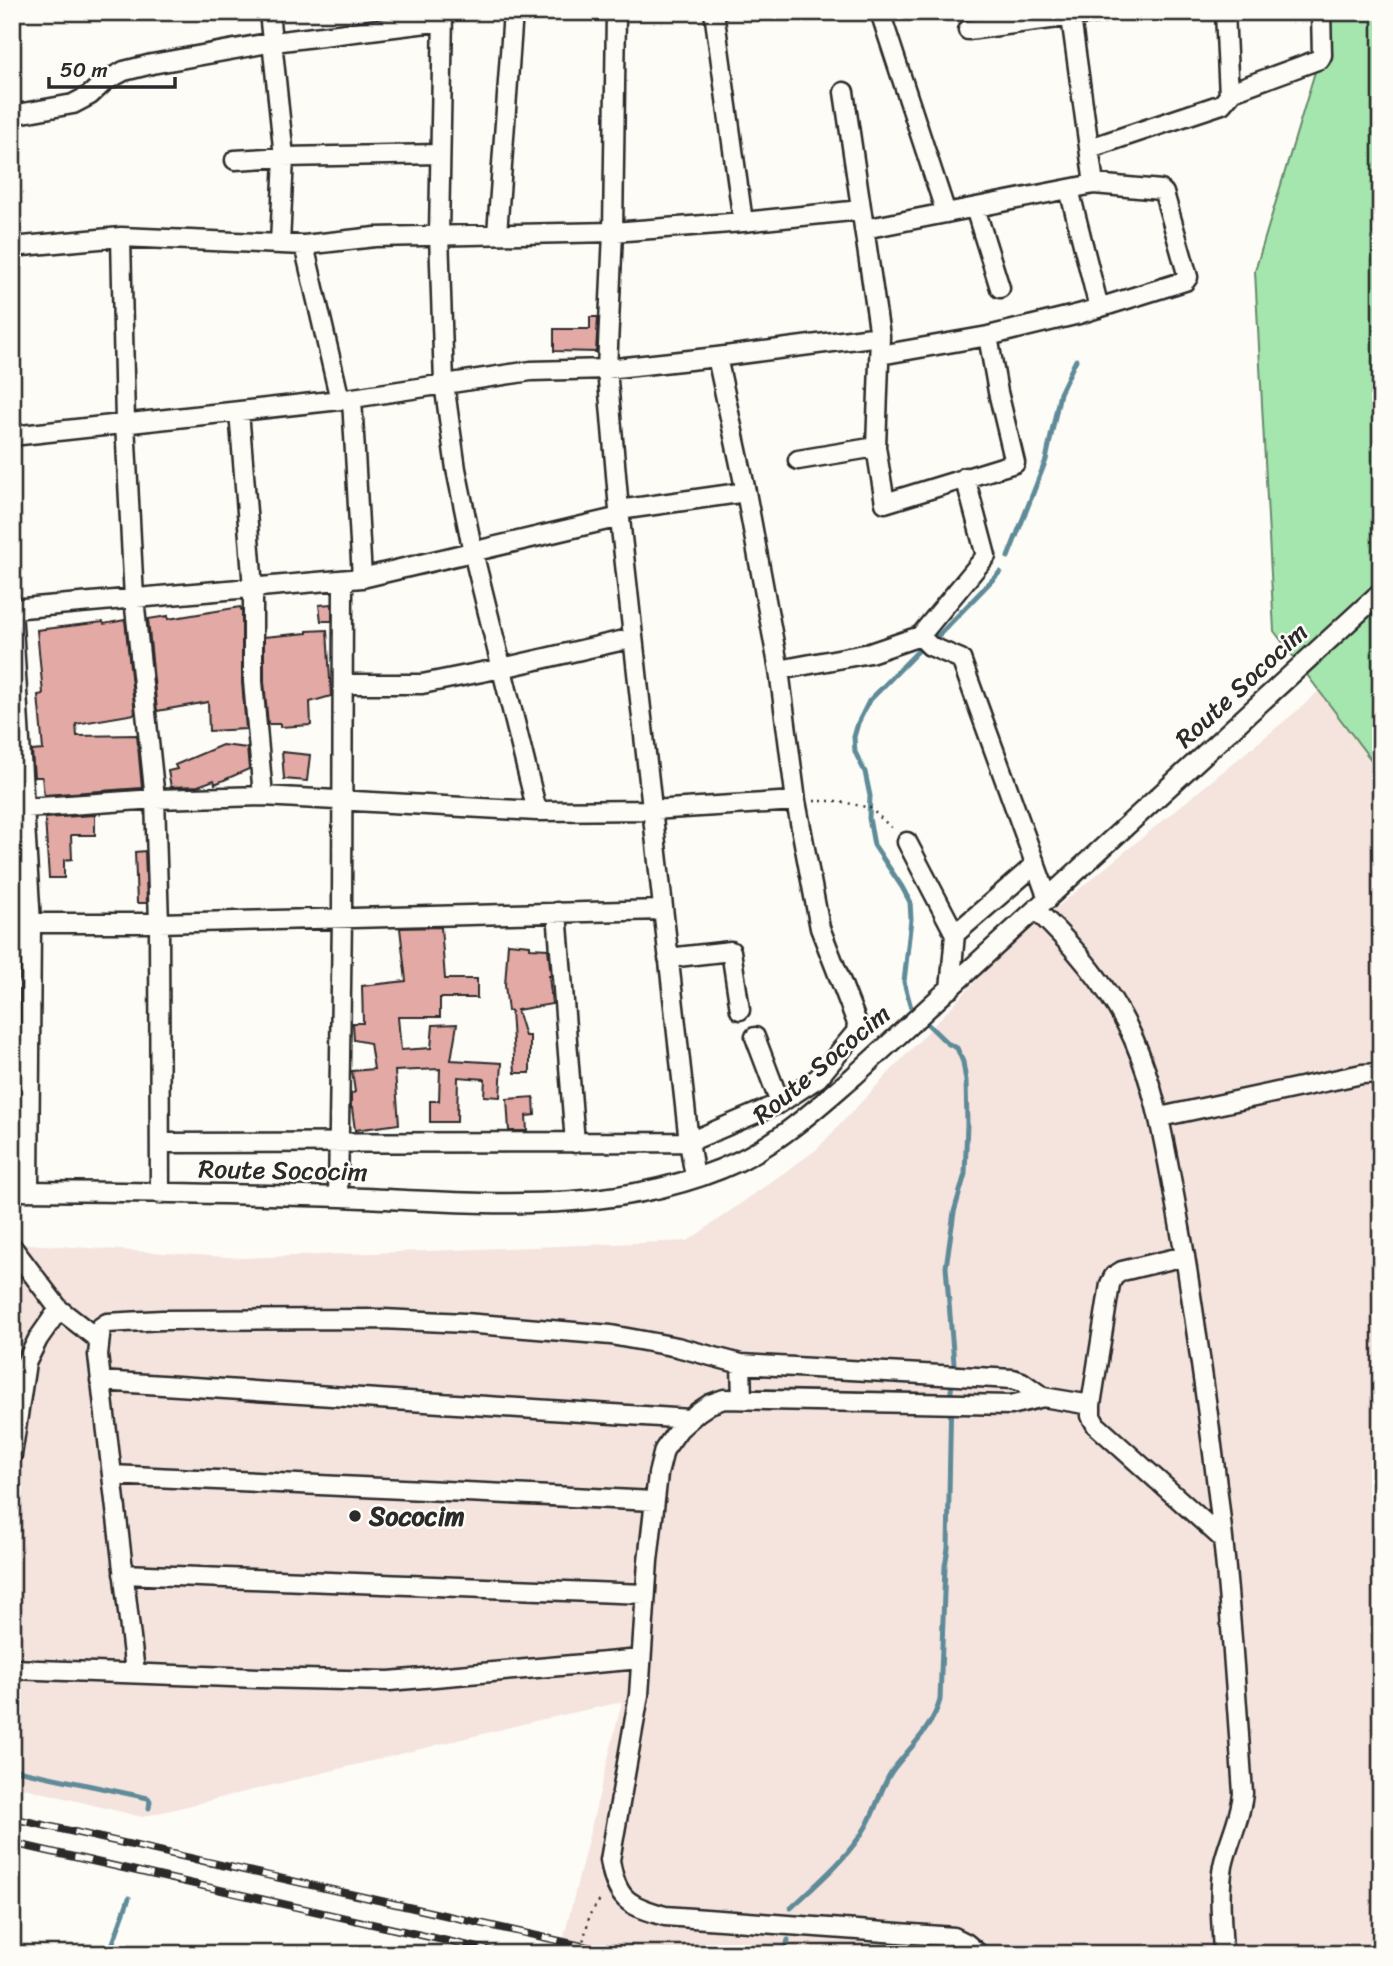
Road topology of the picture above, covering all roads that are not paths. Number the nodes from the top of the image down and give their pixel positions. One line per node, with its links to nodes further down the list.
1 (269, 12): 12 (street)
2 (513, 12): 29 (street)
3 (616, 12): 27 (street)
4 (715, 12): 25 (street)
5 (880, 12): 24 (street)
6 (1104, 12): 10 (street)
7 (1225, 12): 14 (street)
8 (1321, 12): 14 (street)
9 (443, 17): 12 (street); 17 (street)
10 (1071, 17): 11 (street); 16 (street)
11 (968, 30)
12 (274, 42): 15 (street); 18 (street)
13 (844, 92): 23 (street)
14 (1228, 96): 16 (street)
15 (12, 115)
16 (1090, 148): 20 (street)
17 (440, 154): 18 (street); 28 (street)
18 (284, 157): 19 (street); 31 (street)
19 (235, 160)
20 (1094, 184): 21 (street); 35 (street)
21 (1069, 189): 22 (street); 35 (street)
22 (975, 208): 24 (street); 34 (street)
23 (861, 210): 25 (street); 26 (street)
24 (946, 214): 26 (street)
25 (743, 222): 27 (street)
26 (864, 229): 37 (street)
27 (613, 232): 29 (street); 40 (street)
28 (439, 234): 29 (street); 32 (street); 41 (street)
29 (497, 234)
30 (121, 237): 31 (street); 33 (street); 44 (street)
31 (280, 244): 32 (street)
32 (304, 245): 42 (street)
33 (12, 247)
34 (1000, 288)
35 (1099, 308): 36 (street)
36 (988, 335): 38 (street); 48 (street)
37 (880, 336): 38 (street); 39 (street)
38 (880, 355): 46 (street)
39 (716, 357): 40 (street); 49 (street)
40 (607, 369): 41 (street); 50 (street)
41 (444, 383): 42 (street); 51 (street)
42 (346, 400): 43 (street); 52 (street)
43 (239, 411): 44 (street); 54 (street)
44 (125, 423): 45 (street); 56 (street)
45 (12, 436)
46 (876, 447): 47 (street); 48 (street)
47 (798, 460)
48 (965, 477): 58 (street)
49 (746, 492): 50 (street); 61 (street)
50 (619, 513): 51 (street); 59 (street)
51 (473, 552): 52 (street); 60 (street)
52 (362, 578): 53 (street)
53 (343, 580): 54 (street); 62 (street)
54 (253, 588): 56 (street); 63 (street)
55 (1381, 593): 72 (street, Route Sococim)
56 (134, 598): 57 (street); 64 (street)
57 (12, 609): 67 (street)
58 (919, 636): 61 (street); 71 (street)
59 (633, 638): 60 (street); 68 (street)
60 (502, 668): 62 (street); 69 (street)
61 (779, 670): 66 (street)
62 (343, 684): 65 (street)
63 (262, 796): 64 (street); 65 (street)
64 (155, 799): 67 (street); 78 (street)
65 (343, 800): 69 (street); 75 (street)
66 (796, 801): 68 (street); 85 (street)
67 (18, 809): 77 (street)
68 (652, 810): 69 (street); 73 (street)
69 (537, 811)
70 (907, 842): 79 (street)
71 (1036, 864): 72 (street); 79 (street)
72 (1042, 904): 81 (street, Route Sococim); 86 (street)
73 (663, 910): 74 (street); 80 (street)
74 (557, 912): 75 (street); 91 (street)
75 (342, 918): 78 (street); 90 (street)
76 (12, 923): 77 (street)
77 (31, 923): 78 (street); 87 (street)
78 (159, 923): 89 (street)
79 (955, 934): 81 (street)
80 (668, 958): 82 (street); 88 (street)
81 (950, 989): 92 (street, Route Sococim)
82 (740, 1010)
83 (755, 1037): 85 (street)
84 (1381, 1073): 86 (street)
85 (780, 1103): 88 (street)
86 (1160, 1117): 97 (street)
87 (21, 1142): 93 (street)
88 (689, 1142): 91 (street); 92 (street)
89 (160, 1143): 90 (street); 94 (street)
90 (339, 1143): 91 (street); 95 (street)
91 (575, 1143)
92 (695, 1177): 95 (street, Route Sococim)
93 (20, 1191): 94 (street, Route Sococim)
94 (160, 1194): 95 (street, Route Sococim)
95 (338, 1197)
96 (12, 1248): 98 (street)
97 (1185, 1256): 106 (street); 111 (street)
98 (60, 1309): 99 (street); 108 (street)
99 (99, 1340): 100 (street); 102 (street)
100 (741, 1364): 101 (street); 104 (street)
101 (884, 1373): 103 (street); 105 (street)
102 (100, 1381): 107 (street); 109 (street)
103 (1043, 1398): 105 (street); 106 (street)
104 (741, 1399): 105 (street); 107 (street)
105 (883, 1402)
106 (1091, 1405): 111 (street)
107 (691, 1419): 110 (street)
108 (12, 1455)
109 (112, 1475): 110 (street); 112 (street)
110 (654, 1501): 113 (street)
111 (1223, 1539): 118 (street)
112 (123, 1574): 113 (street); 116 (street)
113 (645, 1594): 114 (street)
114 (641, 1659): 116 (street); 117 (street)
115 (12, 1669): 116 (street)
116 (135, 1672)
117 (979, 1954)
118 (1223, 1954)

